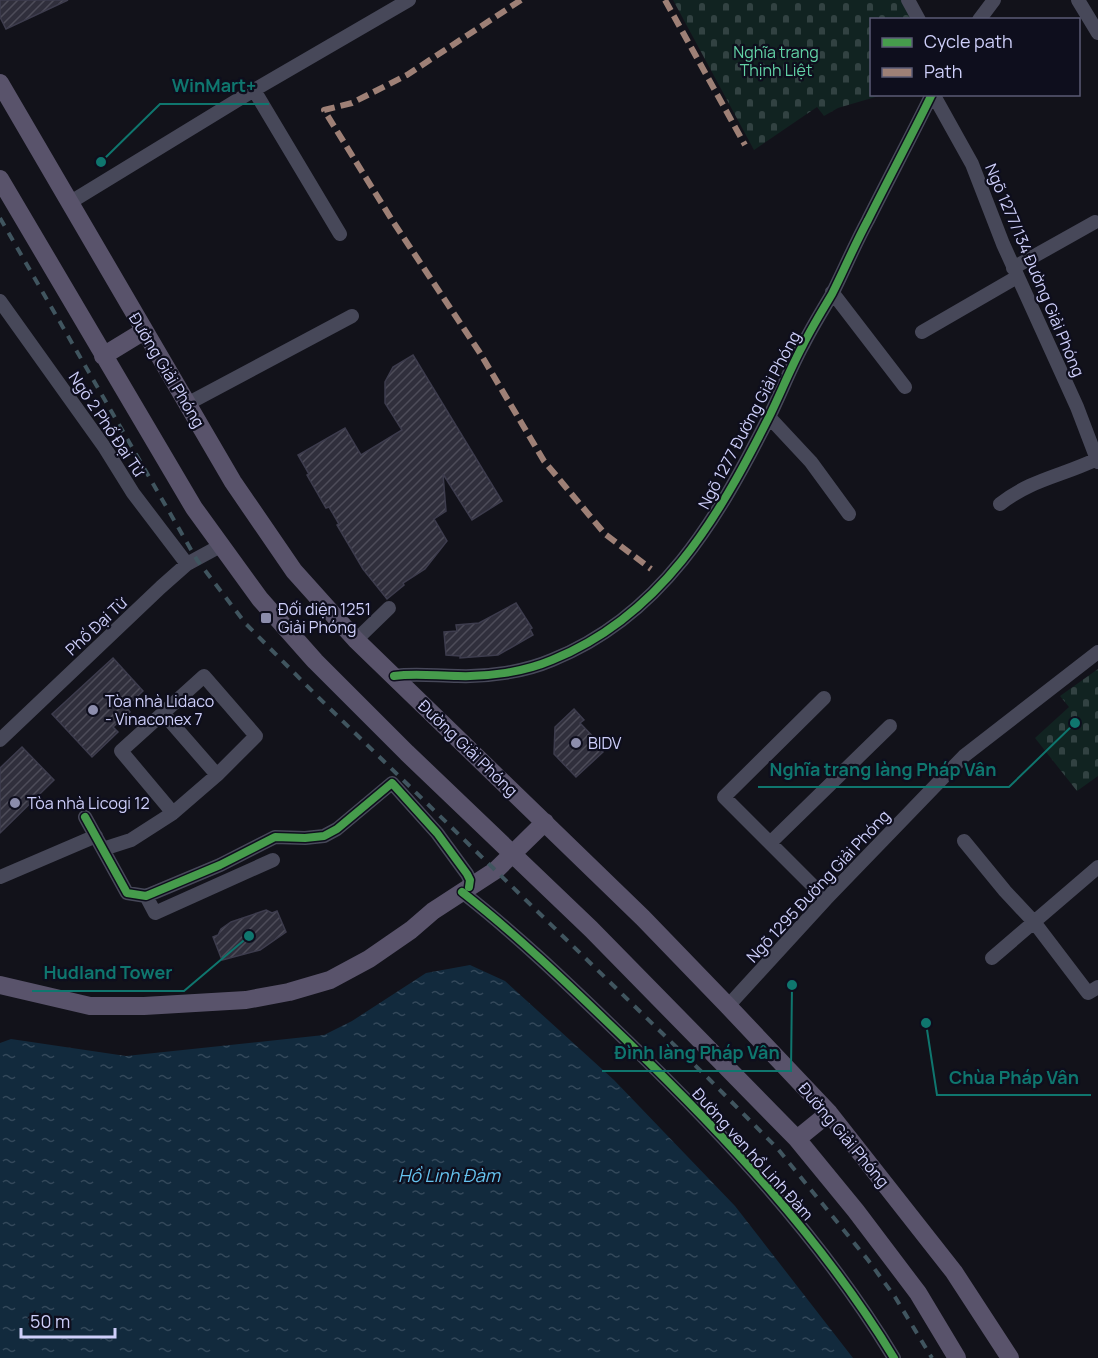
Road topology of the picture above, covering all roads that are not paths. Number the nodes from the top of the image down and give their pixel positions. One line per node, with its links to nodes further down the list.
1 (409, 0): 9 (street)
2 (908, 0): 5 (street)
3 (994, 0): 6 (street)
4 (1078, 0): 7 (street)
5 (918, 18)
6 (980, 18)
7 (1098, 33)
8 (0, 83): 13 (main road, Đường Giải Phóng)
9 (254, 90): 13 (street); 15 (street)
10 (931, 96): 17 (street, Ngõ 1277 Đường Giải Phóng)
11 (933, 96): 16 (street, Ngõ 1277/134 Đường Giải Phóng)
12 (0, 179): 22 (main road)
13 (69, 203): 20 (main road, Đường Giải Phóng)
14 (1095, 222): 16 (street)
15 (340, 234)
16 (1015, 272): 21 (street); 26 (street, Ngõ 1277/134 Đường Giải Phóng)
17 (832, 292): 23 (street); 25 (street, Ngõ 1277 Đường Giải Phóng)
18 (0, 301): 30 (street, Ngõ 2 Phố Đại Từ)
19 (352, 316): 24 (street)
20 (144, 331): 22 (main road); 24 (main road, Đường Giải Phóng)
21 (922, 332)
22 (103, 356): 29 (main road)
23 (905, 387)
24 (187, 404): 32 (main road, Đường Giải Phóng)
25 (769, 417): 28 (street); 34 (street, Ngõ 1277 Đường Giải Phóng)
26 (1097, 461): 27 (street)
27 (1000, 504)
28 (849, 514)
29 (222, 545): 30 (street, Phố Đại Từ); 47 (main road)
30 (187, 564): 38 (street, Phố Đại Từ)
31 (389, 608): 32 (street)
32 (356, 640): 34 (main road, Đường Giải Phóng)
33 (1098, 651): 53 (street, Ngõ 1295 Đường Giải Phóng)
34 (394, 676): 42 (main road, Đường Giải Phóng)
35 (824, 698): 45 (street)
36 (163, 713): 39 (street); 39 (street); 40 (street)
37 (890, 726): 45 (street)
38 (0, 740)
39 (217, 775): 40 (street)
40 (173, 813): 46 (street)
41 (86, 818): 43 (street)
42 (545, 822): 47 (main road); 58 (main road, Đường Giải Phóng)
43 (96, 836): 46 (street); 50 (street)
44 (964, 841): 54 (street)
45 (770, 843): 53 (street)
46 (103, 849): 52 (street)
47 (513, 855): 51 (main road); 60 (main road)
48 (273, 861): 52 (street)
49 (1098, 867): 54 (street)
50 (0, 877)
51 (465, 890): 52 (street); 56 (main road); 61 (street, Đường ven hồ Linh Đàm)
52 (146, 896)
53 (826, 899): 58 (street, Ngõ 1295 Đường Giải Phóng)
54 (1034, 922): 55 (street); 57 (street)
55 (992, 958)
56 (0, 985)
57 (1098, 987)
58 (728, 1006): 59 (main road, Đường Giải Phóng)
59 (829, 1113): 60 (main road); 63 (main road, Đường Giải Phóng)
60 (797, 1139): 62 (main road)
61 (894, 1358)
62 (957, 1358)
63 (1010, 1358)

